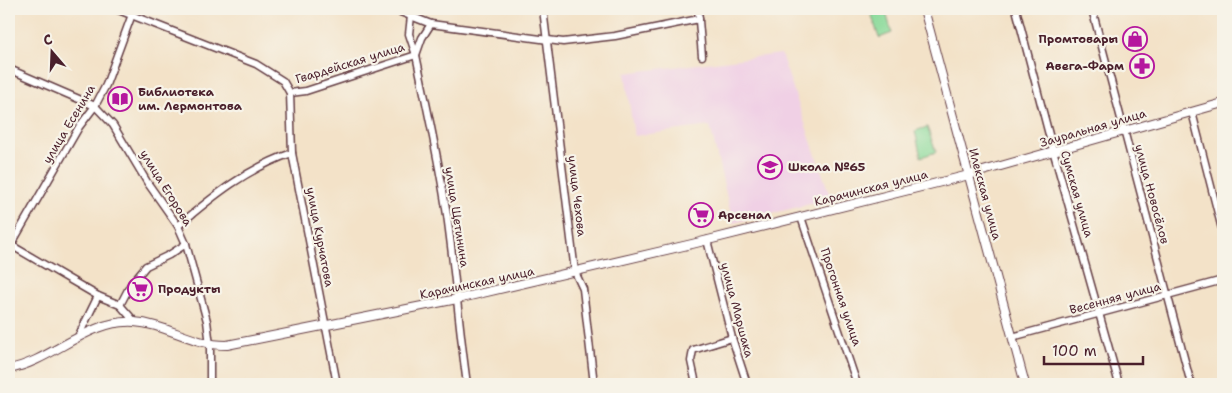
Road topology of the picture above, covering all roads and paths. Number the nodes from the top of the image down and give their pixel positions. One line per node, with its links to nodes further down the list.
1 (116, 9): 8 (street)
2 (393, 9): 9 (street)
3 (543, 9): 12 (street, улица Чехова)
4 (698, 9): 10 (street)
5 (924, 9): 23 (street, Илекская улица)
6 (1016, 9): 21 (street, Сумская улица)
7 (1092, 9): 20 (street, улица Новосёлов)
8 (133, 12): 16 (street); 18 (street, улица Есенина)
9 (411, 16): 11 (street); 13 (street, улица Щетинина)
10 (699, 18): 12 (street); 14 (street)
11 (431, 24): 12 (street); 13 (street)
12 (546, 39): 30 (street, улица Чехова)
13 (416, 55): 16 (street, Гвардейская улица); 34 (street, улица Щетинина)
14 (702, 56)
15 (9, 70): 18 (street, улица Егорова)
16 (290, 93): 22 (street, улица Курчатова)
17 (1223, 103): 19 (street, Зауральная улица)
18 (95, 106): 25 (street, улица Егорова); 29 (street, улица Есенина)
19 (1192, 112): 20 (street, Зауральная улица); 26 (street)
20 (1123, 131): 21 (street, Зауральная улица); 32 (street, улица Новосёлов)
21 (1053, 150): 23 (street, Зауральная улица); 36 (street, Сумская улица)
22 (292, 153): 25 (street); 38 (street, улица Курчатова)
23 (969, 175): 24 (street, Карачинская улица); 41 (street, Илекская улица)
24 (801, 217): 27 (street, Карачинская улица); 50 (street, Прогонная улица)
25 (178, 226): 28 (street, улица Егорова)
26 (1223, 233)
27 (707, 240): 30 (street, Карачинская улица); 40 (street, улица Маршака)
28 (186, 244): 35 (street); 42 (street, улица Егорова)
29 (10, 245): 33 (street)
30 (575, 272): 34 (street, Карачинская улица); 47 (street, улица Чехова)
31 (1223, 280): 32 (street, Весенняя улица)
32 (1168, 295): 36 (street, Весенняя улица); 53 (street, улица Новосёлов)
33 (98, 296): 35 (street); 39 (street)
34 (457, 299): 38 (street, Карачинская улица); 46 (street, улица Щетинина)
35 (120, 305): 37 (street)
36 (1100, 313): 41 (street, Весенняя улица); 52 (street, Сумская улица)
37 (135, 322): 39 (street); 42 (street, Карачинская улица)
38 (327, 326): 42 (street, Карачинская улица); 45 (street, улица Курчатова)
39 (78, 337): 43 (street)
40 (732, 338): 48 (street); 49 (street, улица Маршака)
41 (1012, 338): 51 (street, Илекская улица)
42 (210, 345): 44 (street, улица Егорова)
43 (9, 369)
44 (210, 384)
45 (337, 384)
46 (467, 384)
47 (594, 384)
48 (696, 384)
49 (747, 384)
50 (858, 384)
51 (1025, 384)
52 (1119, 384)
53 (1191, 384)

